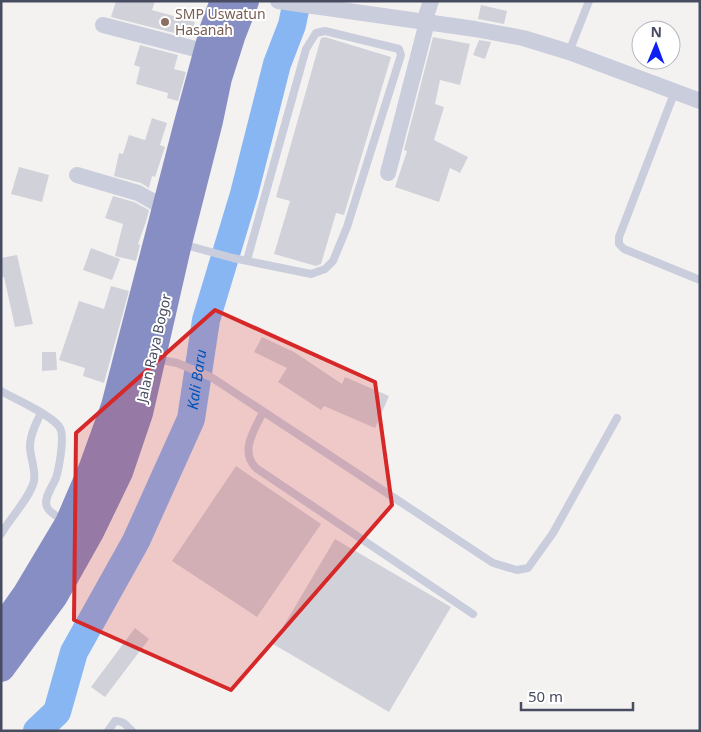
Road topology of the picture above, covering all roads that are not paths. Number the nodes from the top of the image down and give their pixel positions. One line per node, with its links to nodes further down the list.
1 (224, 1): 8 (highway, Jalan Raya Bogor)
2 (244, 1): 15 (highway, Jalan Raya Bogor)
3 (279, 1): 6 (street)
4 (431, 1): 6 (street)
5 (589, 1): 9 (lane)
6 (426, 22): 9 (street); 12 (street)
7 (103, 25): 8 (street)
8 (207, 52): 14 (highway, Jalan Raya Bogor)
9 (569, 52): 10 (street)
10 (675, 91): 11 (street); 17 (lane)
11 (700, 101)
12 (388, 173)
13 (77, 175): 14 (street)
14 (165, 208): 23 (highway, Jalan Raya Bogor)
15 (189, 246): 16 (lane); 18 (highway, Jalan Raya Bogor)
16 (247, 260): 16 (lane)
17 (700, 280)
18 (165, 360): 20 (lane); 27 (highway, Jalan Raya Bogor)
19 (1, 391): 21 (lane)
20 (264, 412): 22 (lane); 25 (lane)
21 (41, 413): 23 (lane); 24 (lane)
22 (617, 418)
23 (69, 523): 26 (highway, Jalan Raya Bogor)
24 (1, 534)
25 (473, 614)
26 (1, 630)
27 (1, 668)
28 (108, 731): 29 (lane)
29 (132, 731)

